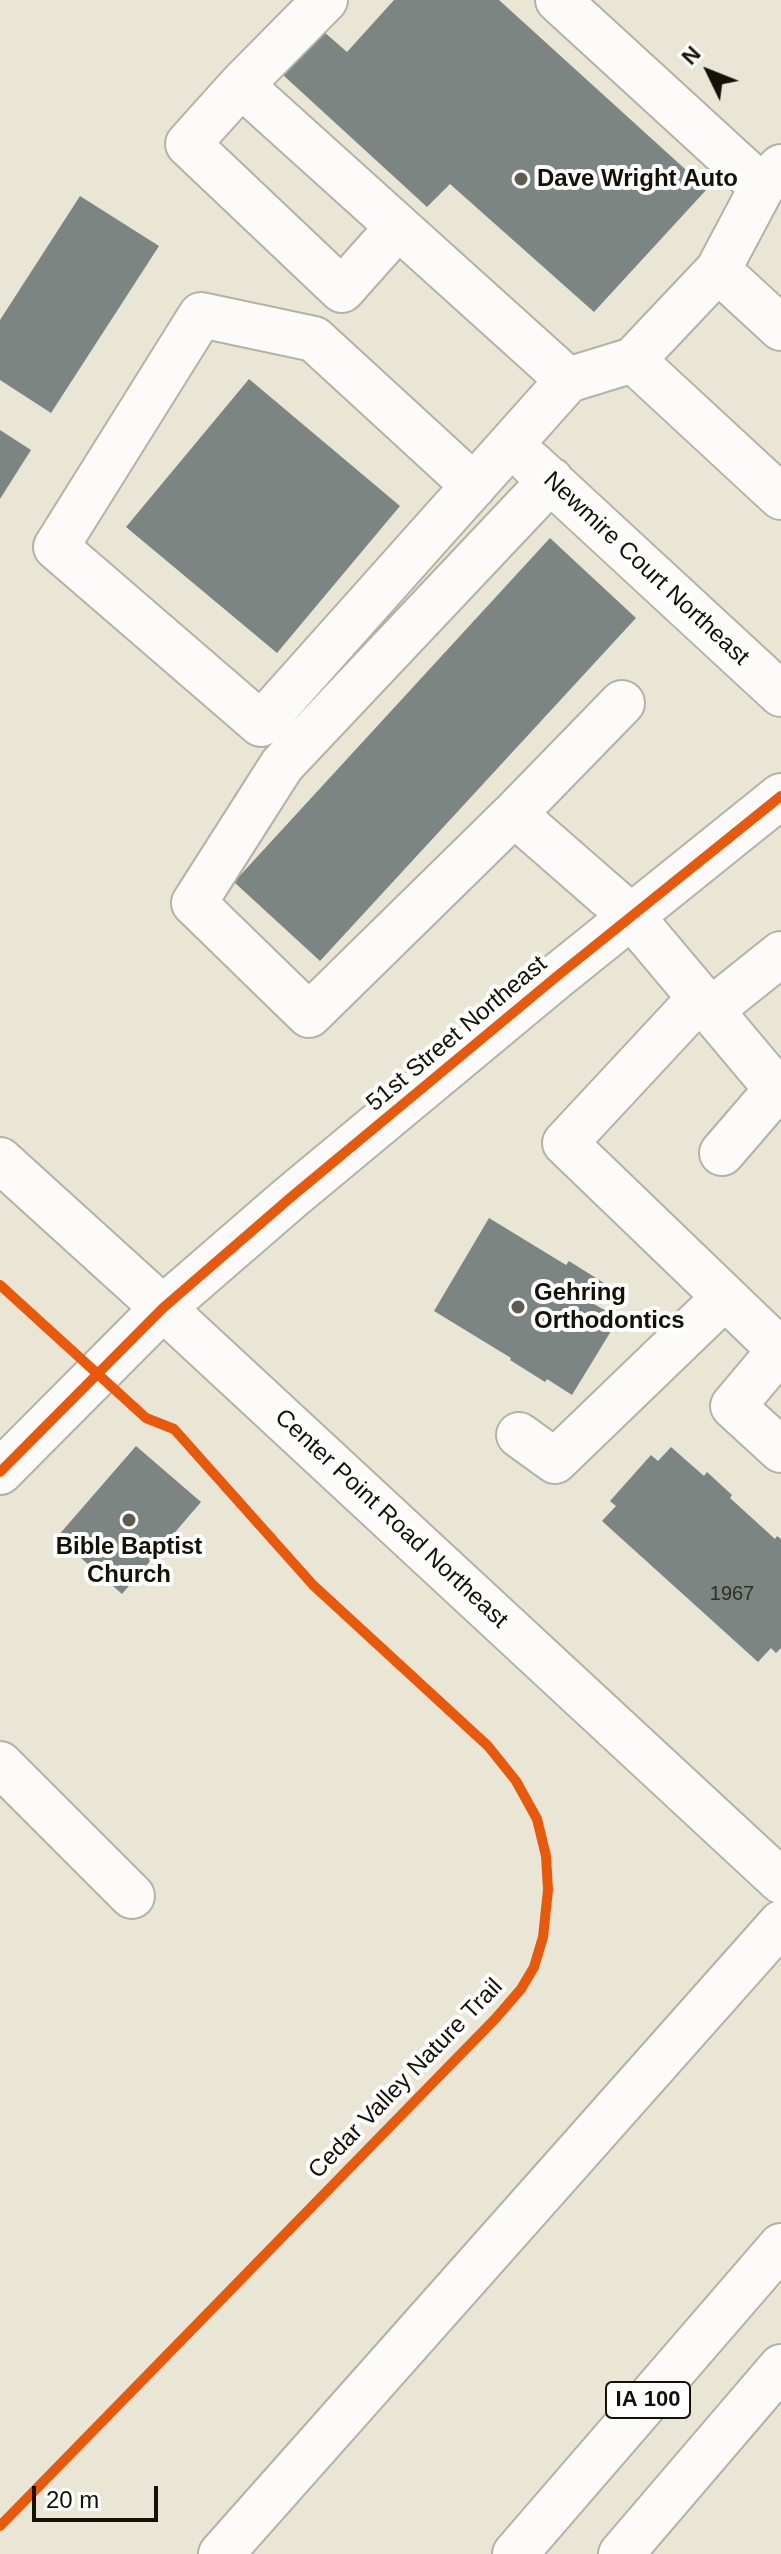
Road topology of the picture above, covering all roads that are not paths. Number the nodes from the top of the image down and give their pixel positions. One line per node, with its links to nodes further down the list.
1 (325, 0): 3 (main road)
2 (558, 0): 4 (main road)
3 (241, 85): 5 (main road); 5 (main road)
4 (771, 177): 6 (main road)
5 (398, 227): 9 (main road)
6 (718, 270): 7 (main road); 8 (main road)
7 (781, 328)
8 (633, 360): 9 (main road); 13 (main road)
9 (568, 380): 10 (main road)
10 (511, 444): 11 (main road, Newmire Court Northeast); 12 (main road)
11 (551, 480): 14 (main road, Newmire Court Northeast); 17 (main road)
12 (474, 486): 12 (main road)
13 (781, 497)
14 (781, 694)
15 (622, 703): 17 (main road)
16 (781, 796): 18 (main road, 51st Street Northeast)
17 (514, 814): 18 (main road)
18 (632, 917): 20 (main road); 25 (main road, 51st Street Northeast)
19 (781, 954): 20 (main road)
20 (705, 1004): 21 (main road); 24 (main road)
21 (779, 1092): 22 (main road)
22 (722, 1153)
23 (0, 1160): 25 (main road, Center Point Road Northeast)
24 (725, 1297): 26 (main road); 27 (main road)
25 (163, 1308): 29 (main road, 51st Street Northeast); 31 (main road, Center Point Road Northeast)
26 (780, 1350): 28 (main road)
27 (519, 1435)
28 (781, 1450)
29 (0, 1472)
30 (0, 1764): 32 (main road)
31 (781, 1881)
32 (132, 1896)
33 (781, 1923): 36 (main road)
34 (781, 2246): 37 (main road, IA 100)
35 (781, 2367): 38 (main road)
36 (221, 2554)
37 (515, 2554)
38 (621, 2554)

